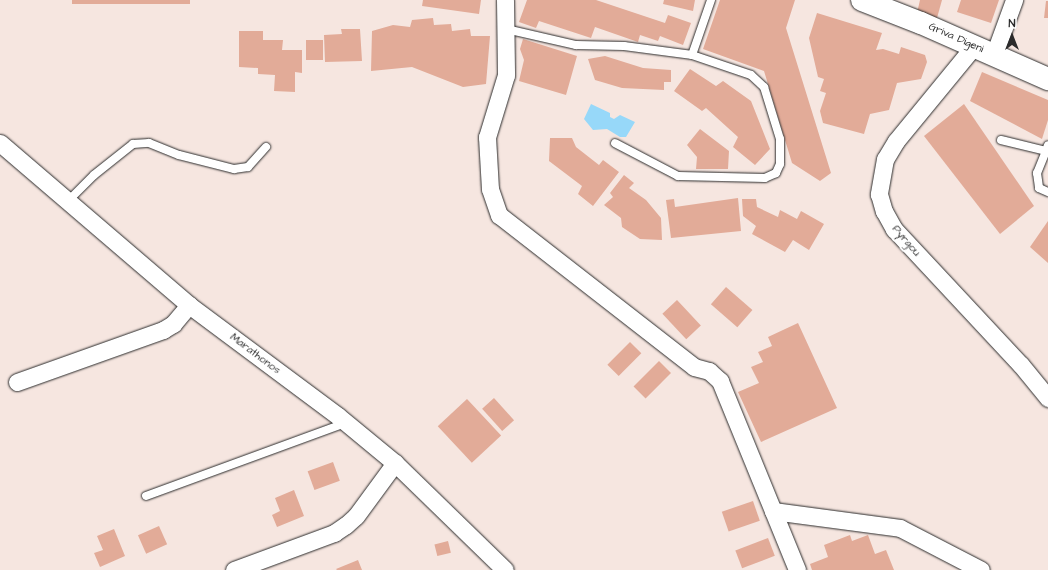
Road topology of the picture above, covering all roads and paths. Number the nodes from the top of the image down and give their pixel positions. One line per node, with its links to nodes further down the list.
1 (505, 0): 5 (street)
2 (711, 0): 7 (lane)
3 (1014, 0): 8 (street)
4 (873, 2): 6 (main road, Griva Digeni)
5 (506, 28): 7 (lane); 23 (street)
6 (974, 46): 8 (main road, Griva Digeni); 19 (street, Pyrgou)
7 (692, 55): 12 (lane)
8 (994, 55): 9 (main road, Griva Digeni)
9 (1048, 79)
10 (1001, 140): 14 (lane)
11 (0, 143): 16 (street, Marathonos)
12 (615, 143)
13 (266, 147): 16 (lane)
14 (1047, 148): 15 (lane)
15 (1048, 192)
16 (67, 202): 17 (street, Marathonos)
17 (189, 305): 18 (street); 20 (street, Marathonos)
18 (17, 382)
19 (1048, 398)
20 (346, 423): 21 (street, Marathonos); 22 (lane)
21 (395, 463): 24 (street); 25 (street, Marathonos)
22 (146, 496)
23 (773, 511): 26 (street); 27 (street)
24 (234, 570)
25 (505, 570)
26 (797, 570)
27 (981, 570)

